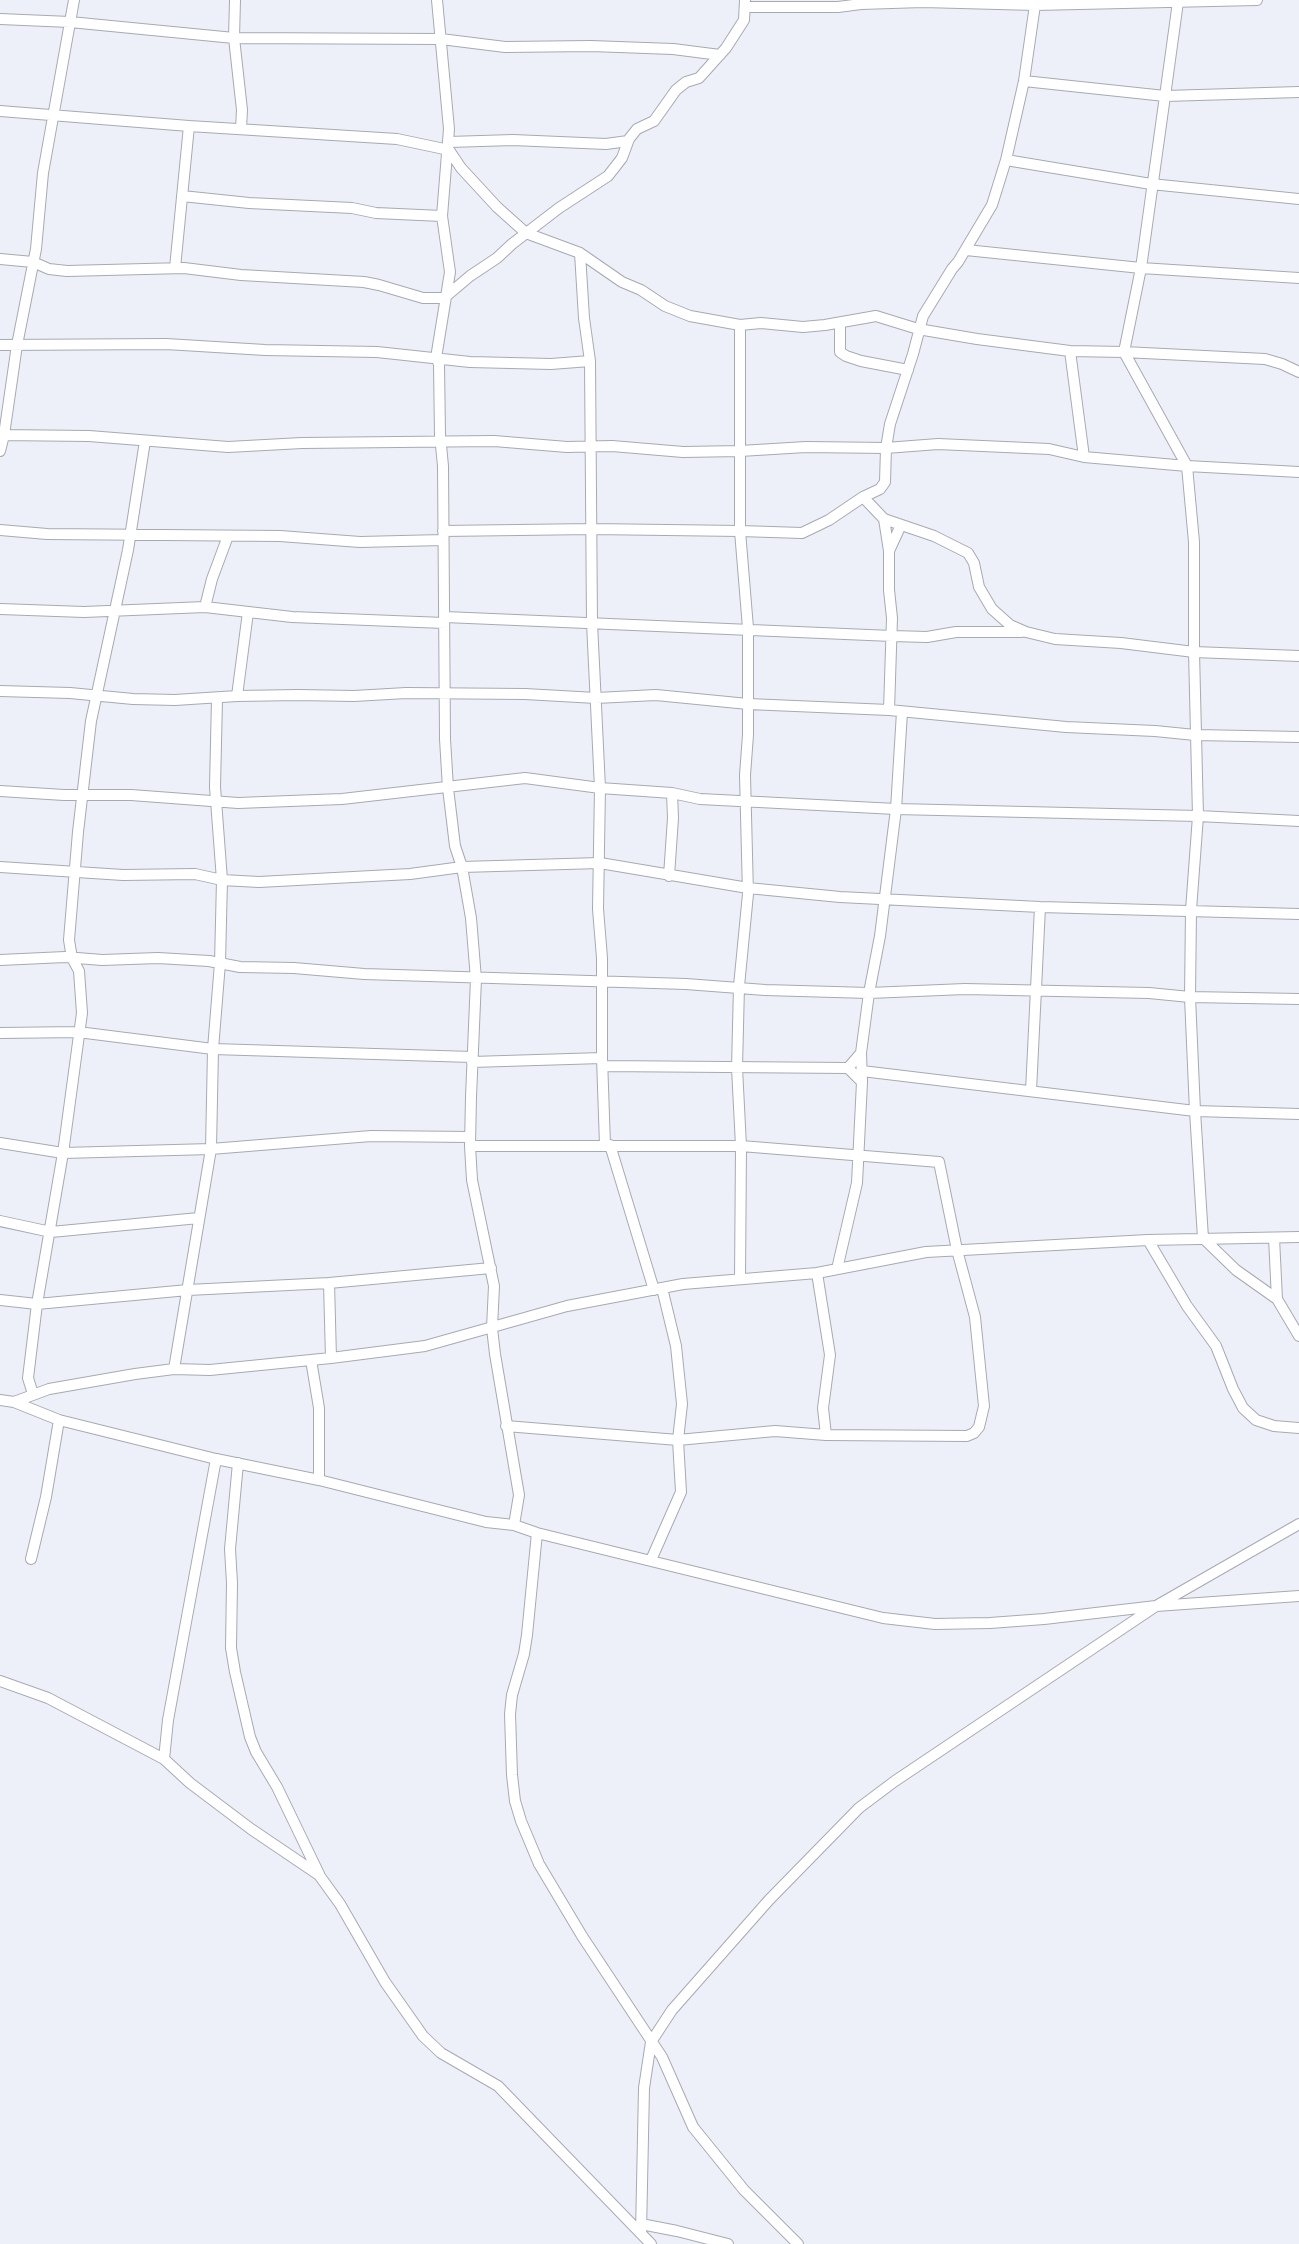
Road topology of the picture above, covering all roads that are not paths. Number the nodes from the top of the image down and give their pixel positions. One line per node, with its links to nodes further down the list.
1 (74, 0): 10 (street)
2 (235, 0): 11 (street)
3 (437, 0): 12 (street)
4 (1257, 0): 5 (street)
5 (1178, 2): 8 (street); 16 (street)
6 (745, 4): 7 (street); 13 (street)
7 (785, 4): 8 (street)
8 (1035, 5): 14 (street)
9 (0, 20): 10 (street)
10 (70, 22): 11 (street); 18 (street)
11 (234, 38): 12 (street); 20 (street)
12 (441, 39): 13 (street); 22 (street)
13 (720, 55): 21 (street)
14 (1024, 81): 16 (street); 23 (street)
15 (1299, 92): 16 (street)
16 (1165, 96): 24 (street)
17 (0, 111): 18 (street)
18 (54, 116): 19 (street); 32 (street)
19 (189, 126): 20 (street); 25 (street)
20 (242, 129): 22 (street)
21 (628, 141): 22 (street); 28 (street)
22 (449, 146): 27 (street); 28 (street)
23 (1006, 159): 24 (street); 29 (street)
24 (1151, 184): 26 (street); 34 (street)
25 (182, 196): 27 (street); 33 (street)
26 (1299, 199)
27 (442, 216): 36 (street)
28 (526, 233): 30 (street); 36 (street)
29 (966, 250): 34 (street); 39 (street)
30 (580, 253): 38 (street); 45 (street)
31 (0, 259): 32 (street)
32 (33, 262): 33 (street); 41 (street)
33 (175, 268): 36 (street)
34 (1141, 268): 35 (street); 43 (street)
35 (1299, 278)
36 (444, 298): 44 (street)
37 (840, 322): 38 (street); 39 (street); 46 (street)
38 (740, 325): 53 (street)
39 (918, 329): 42 (street); 46 (street)
40 (0, 345): 41 (street)
41 (17, 345): 44 (street); 48 (street)
42 (1070, 351): 43 (street); 55 (street)
43 (1124, 352): 47 (street); 56 (street)
44 (436, 358): 45 (street); 50 (street)
45 (590, 361): 51 (street)
46 (908, 370): 52 (street)
47 (1299, 372)
48 (2, 435): 49 (street); 54 (street)
49 (145, 441): 50 (street); 64 (street)
50 (441, 442): 51 (street); 66 (street)
51 (592, 446): 53 (street); 61 (street)
52 (886, 448): 53 (street); 55 (street); 58 (street)
53 (740, 451): 63 (street)
54 (0, 452)
55 (1084, 457): 56 (street)
56 (1187, 466): 57 (street); 77 (street)
57 (1299, 472)
58 (863, 497): 59 (street); 63 (street)
59 (884, 519): 60 (street); 67 (street)
60 (901, 525): 67 (street); 75 (street)
61 (592, 529): 63 (street); 66 (street); 73 (street)
62 (0, 530): 64 (street)
63 (740, 531): 74 (street)
64 (130, 534): 65 (street); 70 (street)
65 (228, 536): 66 (street); 68 (street)
66 (443, 536): 72 (street)
67 (889, 551): 76 (street)
68 (205, 607): 70 (street); 71 (street)
69 (0, 609): 70 (street)
70 (113, 612): 81 (street)
71 (248, 612): 72 (street); 82 (street)
72 (444, 620): 73 (street); 80 (street)
73 (592, 622): 74 (street); 83 (street)
74 (748, 628): 76 (street); 85 (street)
75 (1026, 632): 76 (street); 77 (street)
76 (892, 636): 86 (street)
77 (1194, 652): 78 (street); 88 (street)
78 (1299, 656)
79 (0, 691): 81 (street)
80 (445, 693): 82 (street); 83 (street); 90 (street)
81 (96, 696): 84 (street); 94 (street)
82 (237, 696): 84 (street)
83 (596, 698): 85 (street); 91 (street)
84 (217, 699): 95 (street)
85 (748, 704): 86 (street); 96 (street)
86 (889, 710): 87 (street)
87 (902, 712): 88 (street); 97 (street)
88 (1195, 735): 89 (street); 98 (street)
89 (1299, 737)
90 (448, 788): 91 (street); 95 (street); 102 (street)
91 (600, 788): 93 (street); 100 (street)
92 (0, 791): 94 (street)
93 (672, 793): 96 (street); 104 (street)
94 (83, 795): 95 (street); 103 (street)
95 (216, 801): 105 (street)
96 (747, 801): 97 (street); 106 (street)
97 (896, 809): 98 (street); 107 (street)
98 (1198, 816): 99 (street); 109 (street)
99 (1299, 822)
100 (600, 863): 102 (street); 104 (street); 115 (street)
101 (0, 867): 103 (street)
102 (462, 867): 105 (street); 114 (street)
103 (75, 871): 105 (street); 111 (street)
104 (669, 876): 106 (street)
105 (222, 880): 113 (street)
106 (748, 888): 107 (street); 116 (street)
107 (883, 899): 108 (street); 118 (street)
108 (1040, 907): 109 (street); 117 (street)
109 (1191, 910): 110 (street); 119 (street)
110 (1299, 914)
111 (72, 958): 112 (street); 113 (street); 121 (street)
112 (0, 960)
113 (220, 963): 114 (street); 123 (street)
114 (476, 979): 115 (street); 125 (street)
115 (602, 981): 116 (street); 126 (street)
116 (739, 986): 118 (street); 127 (street)
117 (1037, 991): 118 (street); 119 (street); 130 (street)
118 (869, 993): 124 (street)
119 (1190, 997): 120 (street); 131 (street)
120 (1299, 999)
121 (78, 1032): 122 (street); 123 (street); 138 (street)
122 (0, 1033)
123 (213, 1049): 125 (street); 137 (street)
124 (861, 1053): 128 (street); 129 (street)
125 (472, 1060): 126 (street); 133 (street)
126 (603, 1062): 127 (street); 135 (street)
127 (737, 1068): 128 (street); 136 (street)
128 (848, 1068): 129 (street)
129 (862, 1077): 130 (street); 139 (street)
130 (1032, 1091): 131 (street)
131 (1195, 1111): 132 (street); 144 (street)
132 (1299, 1114)
133 (470, 1142): 135 (street); 137 (street); 148 (street)
134 (0, 1143): 138 (street)
135 (608, 1145): 136 (street); 153 (street)
136 (741, 1146): 139 (street); 151 (street)
137 (211, 1149): 138 (street); 140 (street)
138 (63, 1153): 142 (street)
139 (857, 1155): 147 (street); 149 (street)
140 (199, 1218): 142 (street); 154 (street)
141 (0, 1221): 142 (street)
142 (51, 1232): 157 (street)
143 (1299, 1237): 145 (street)
144 (1203, 1238): 145 (street); 146 (street); 155 (street)
145 (1274, 1238): 155 (street)
146 (1148, 1240): 147 (street); 168 (street)
147 (957, 1250): 149 (street); 169 (street)
148 (491, 1268): 152 (street); 158 (street)
149 (837, 1269): 150 (street)
150 (817, 1273): 151 (street); 169 (street)
151 (740, 1280): 153 (street)
152 (329, 1283): 154 (street); 160 (street)
153 (658, 1289): 158 (street); 170 (street)
154 (188, 1290): 157 (street); 162 (street)
155 (1277, 1299): 159 (street)
156 (0, 1300): 157 (street)
157 (37, 1304): 163 (street)
158 (492, 1328): 160 (street); 167 (street)
159 (1299, 1336)
160 (331, 1358): 161 (street)
161 (311, 1360): 162 (street); 173 (street)
162 (174, 1369): 163 (street)
163 (33, 1394): 165 (street)
164 (0, 1400): 165 (street)
165 (14, 1402): 166 (street)
166 (59, 1420): 171 (street); 177 (street)
167 (507, 1426): 170 (street); 175 (street)
168 (1299, 1428)
169 (826, 1435): 170 (street)
170 (678, 1440): 178 (street)
171 (216, 1459): 172 (street); 182 (street)
172 (237, 1464): 173 (street); 183 (street)
173 (319, 1480): 175 (street)
174 (1299, 1524): 180 (street)
175 (514, 1525): 176 (street)
176 (537, 1533): 178 (street); 184 (street)
177 (32, 1559)
178 (651, 1560): 180 (street)
179 (1299, 1596): 180 (street)
180 (1156, 1606): 184 (street)
181 (0, 1681): 182 (street)
182 (164, 1760): 183 (street)
183 (319, 1875): 185 (street)
184 (651, 2042): 185 (street); 188 (street)
185 (641, 2229): 186 (street); 187 (street)
186 (651, 2244)
187 (728, 2244)
188 (798, 2244)

